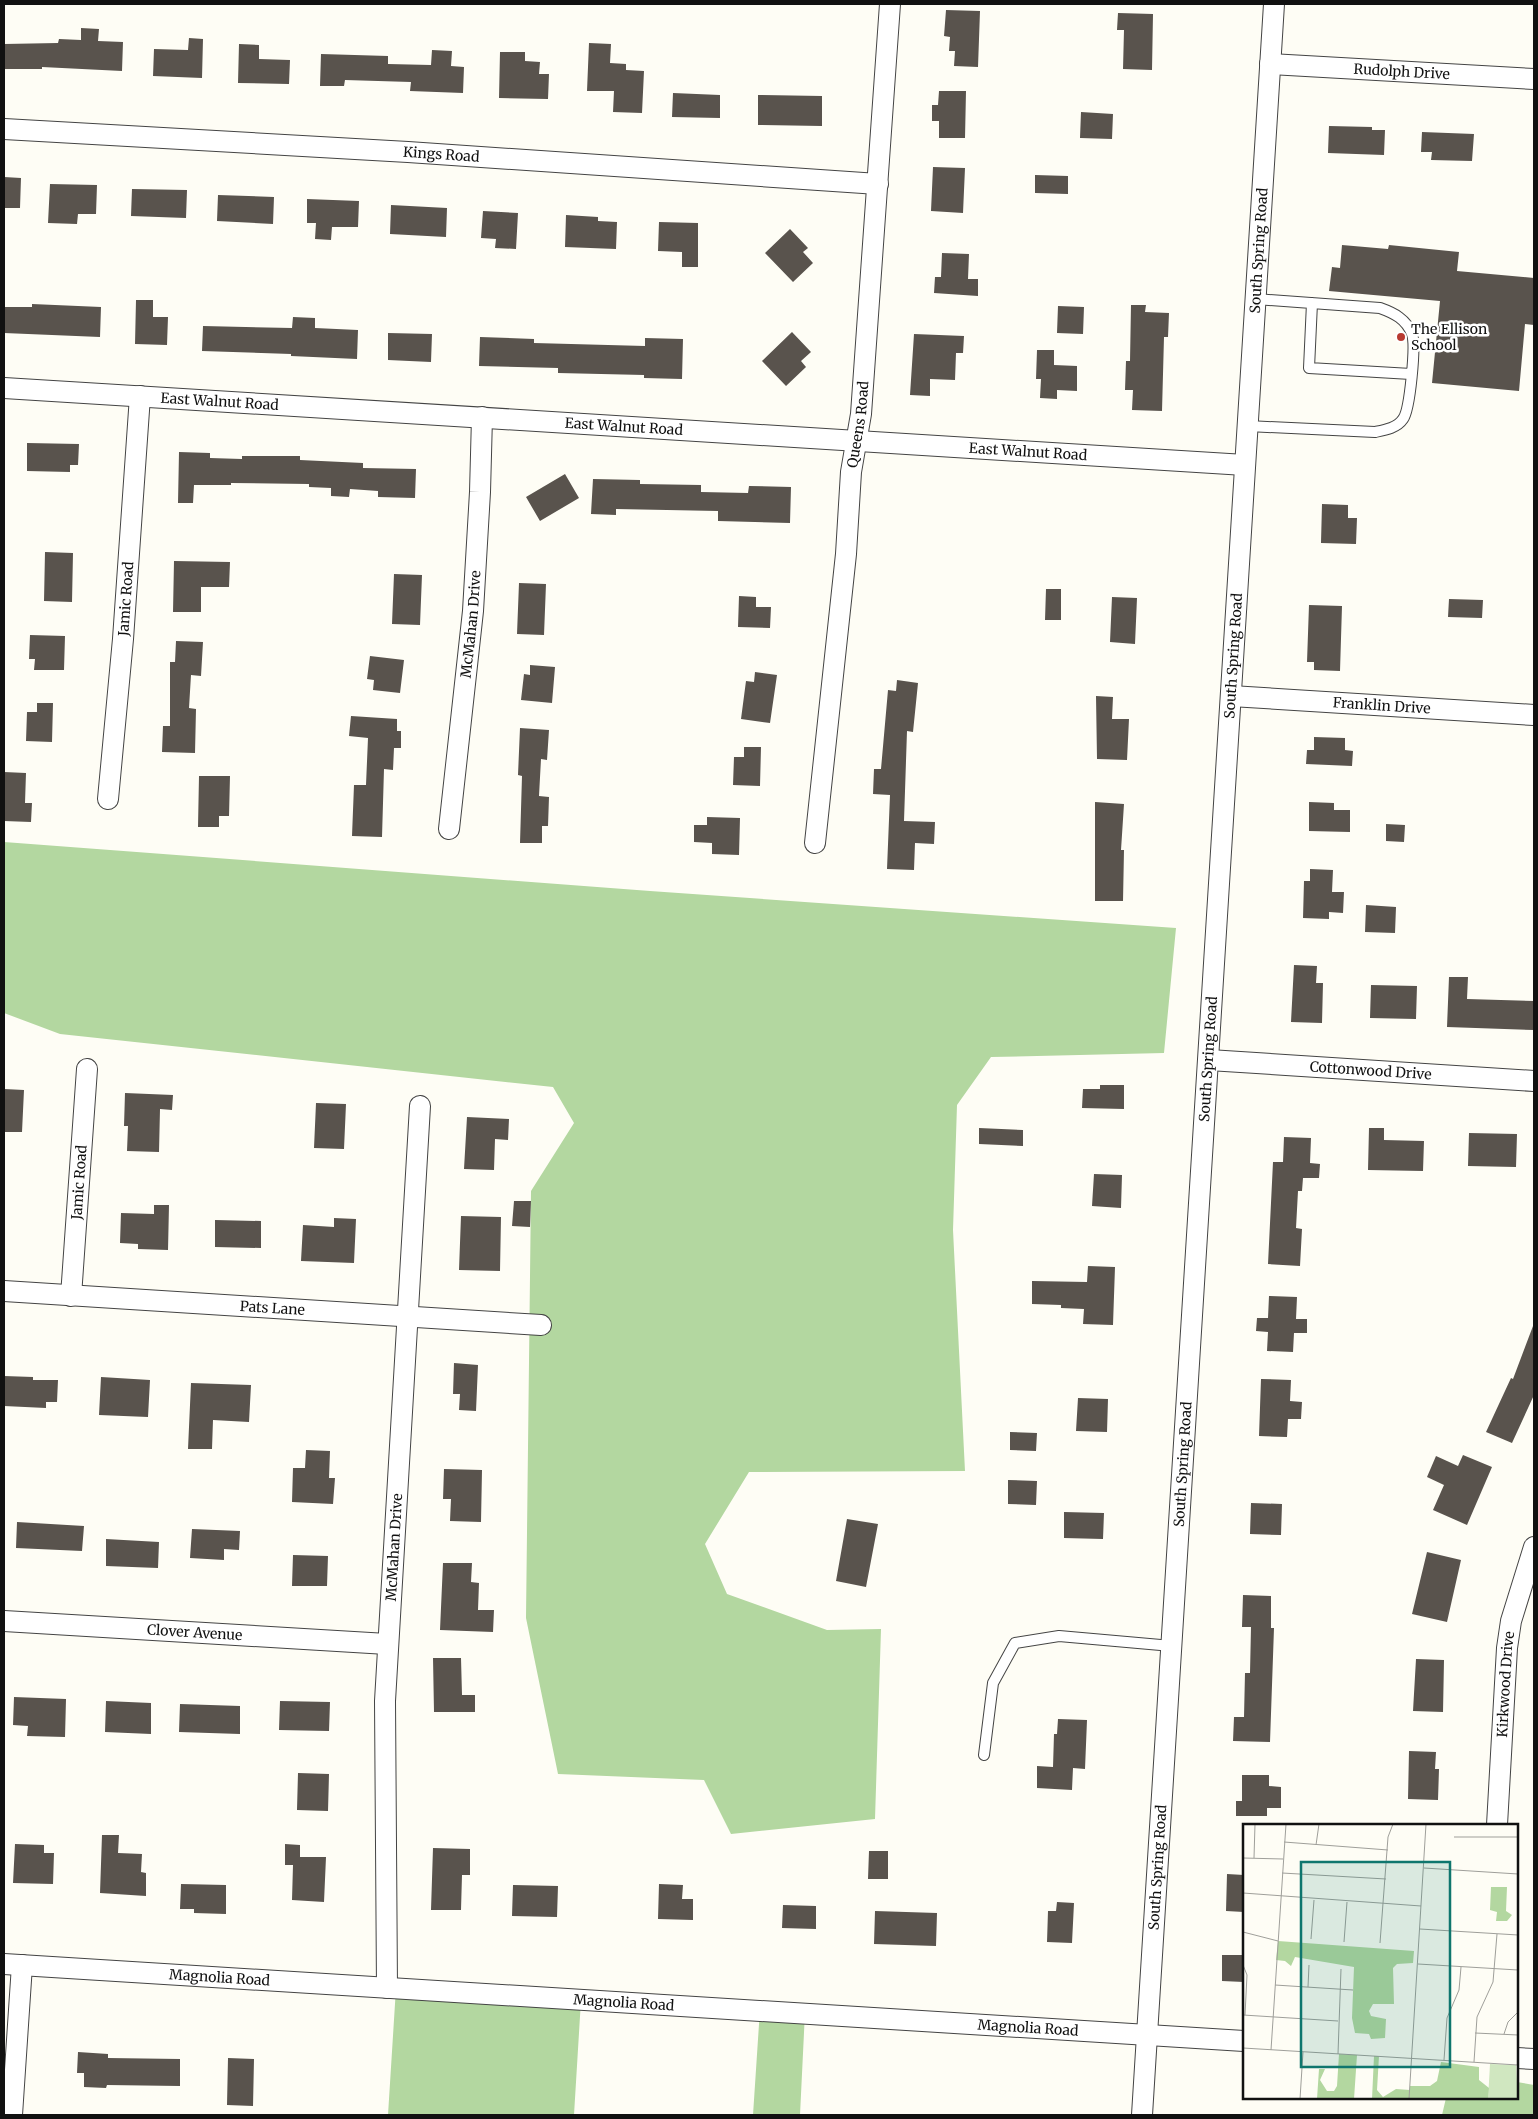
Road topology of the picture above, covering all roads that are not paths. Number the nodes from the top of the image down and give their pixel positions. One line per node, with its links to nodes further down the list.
1 (890, 4): 6 (street, Queens Road)
2 (1274, 4): 3 (street, South Spring Road)
3 (1270, 64): 4 (street, Rudolph Drive); 7 (street, South Spring Road)
4 (1534, 79)
5 (4, 129): 6 (street, Kings Road)
6 (878, 184): 14 (street, Queens Road)
7 (1256, 299): 8 (lane); 13 (street, South Spring Road)
8 (1312, 303): 9 (lane); 9 (lane)
9 (1411, 374): 13 (lane)
10 (4, 388): 11 (street, East Walnut Road)
11 (140, 396): 12 (street, East Walnut Road); 18 (street, Jamic Road)
12 (482, 417): 14 (street, East Walnut Road); 19 (street, McMahan Drive)
13 (1248, 426): 15 (street, South Spring Road)
14 (856, 441): 15 (street, East Walnut Road); 20 (street, Queens Road)
15 (1245, 465): 16 (street, South Spring Road)
16 (1231, 696): 17 (street, Franklin Drive); 21 (street, South Spring Road)
17 (1534, 715)
18 (108, 799)
19 (449, 829)
20 (815, 843)
21 (1209, 1060): 23 (street, Cottonwood Drive); 32 (street, South Spring Road)
22 (87, 1069): 26 (street, Jamic Road)
23 (1534, 1081)
24 (420, 1106): 27 (street, McMahan Drive)
25 (4, 1291): 26 (street, Pats Lane)
26 (71, 1296): 27 (street, Pats Lane)
27 (406, 1316): 28 (street, Pats Lane); 31 (street, McMahan Drive)
28 (541, 1325)
29 (1534, 1547): 34 (street, Kirkwood Drive)
30 (4, 1621): 31 (street, Clover Avenue)
31 (387, 1644): 36 (street, McMahan Drive)
32 (1172, 1646): 33 (lane); 37 (street, South Spring Road)
33 (984, 1755)
34 (1497, 1824)
35 (13, 1965): 36 (street, Magnolia Road); 41 (street)
36 (388, 1988): 37 (street, Magnolia Road)
37 (1147, 2035): 38 (street, Magnolia Road); 42 (street, South Spring Road)
38 (1243, 2041)
39 (1518, 2058): 40 (street)
40 (1534, 2059)
41 (12, 2115)
42 (1142, 2115)

